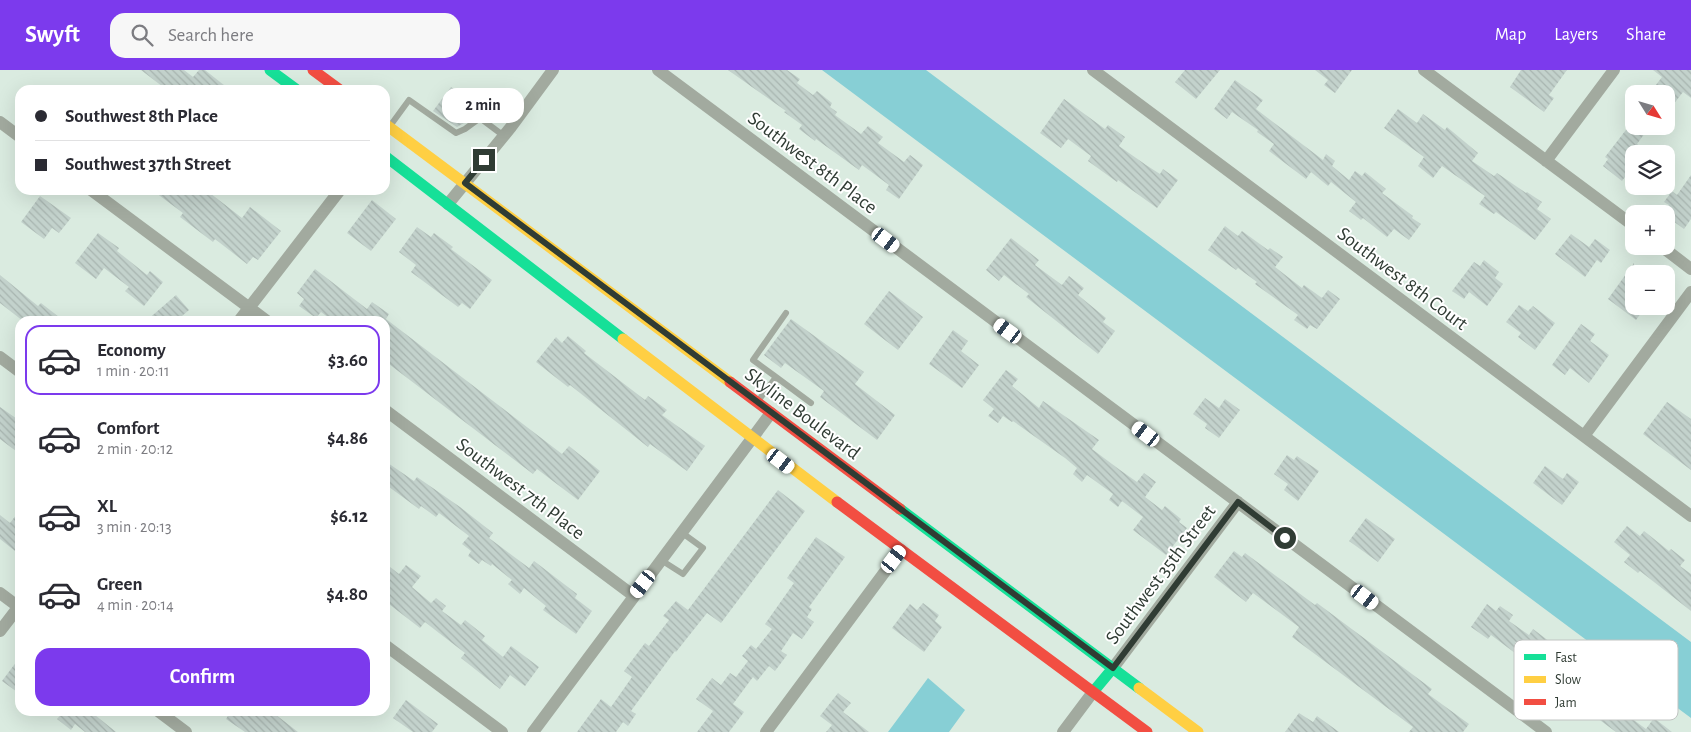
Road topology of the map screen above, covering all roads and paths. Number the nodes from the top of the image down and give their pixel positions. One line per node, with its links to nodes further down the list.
1 (270, 70): 8 (street)
2 (313, 70): 9 (street)
3 (553, 70): 14 (street)
4 (658, 70): 38 (street, Southwest 8th Place)
5 (1093, 70): 36 (street, Southwest 8th Court)
6 (1424, 70): 16 (street)
7 (1614, 70): 16 (street)
8 (290, 85)
9 (333, 85)
10 (0, 122): 13 (street)
11 (390, 122): 14 (lane)
12 (390, 127): 17 (street, Skyline Boulevard)
13 (15, 133)
14 (504, 136): 17 (street)
15 (390, 160): 20 (street)
16 (1546, 161): 21 (street)
17 (465, 183): 20 (street); 32 (street, Skyline Boulevard)
18 (98, 195): 25 (street)
19 (336, 195): 25 (street)
20 (448, 204): 37 (street)
21 (1625, 219)
22 (1673, 255): 23 (street)
23 (1691, 269)
24 (1691, 292): 36 (street)
25 (249, 308): 27 (street); 28 (street)
26 (786, 313): 31 (lane)
27 (242, 316)
28 (260, 316)
29 (0, 357): 30 (street)
30 (15, 368)
31 (776, 377): 32 (lane); 33 (lane)
32 (757, 402): 34 (street, Skyline Boulevard)
33 (811, 403)
34 (771, 412): 37 (street); 49 (street, Skyline Boulevard)
35 (390, 414): 44 (street, Southwest 7th Place)
36 (1584, 436): 39 (street, Southwest 8th Court)
37 (751, 438): 40 (street); 41 (street)
38 (1238, 502): 49 (street, Southwest 35th Street); 51 (street, Southwest 8th Place)
39 (1691, 516)
40 (681, 532): 42 (street); 42 (lane)
41 (901, 550): 50 (street); 57 (street)
42 (661, 560): 44 (street)
43 (0, 593): 45 (street)
44 (634, 596): 56 (street)
45 (15, 604)
46 (15, 613): 47 (street)
47 (0, 631)
48 (390, 649): 55 (street)
49 (1113, 668): 50 (street); 60 (street, Skyline Boulevard)
50 (1093, 692): 58 (street); 59 (street)
51 (1514, 708)
52 (165, 716): 54 (street)
53 (1530, 720): 61 (street, Southwest 8th Place)
54 (186, 732)
55 (502, 732)
56 (533, 732)
57 (766, 732)
58 (1064, 732)
59 (1146, 732)
60 (1198, 732)
61 (1546, 732)

